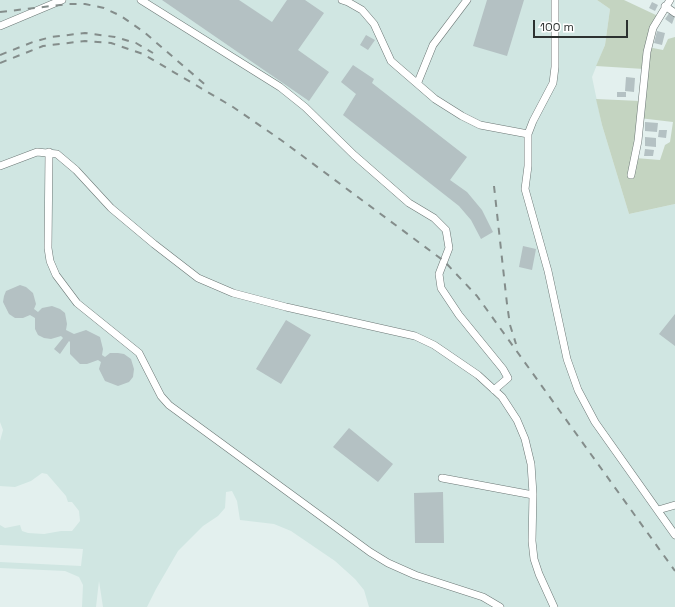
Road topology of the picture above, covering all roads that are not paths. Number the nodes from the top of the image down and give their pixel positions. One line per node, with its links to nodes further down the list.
1 (62, 0): 8 (street)
2 (140, 0): 14 (street)
3 (342, 0): 9 (street)
4 (467, 0): 9 (street)
5 (555, 0): 10 (street)
6 (667, 3): 7 (street); 13 (street)
7 (675, 13)
8 (0, 26)
9 (418, 82): 10 (street)
10 (528, 134): 18 (street)
11 (49, 152): 12 (street); 14 (street); 20 (street)
12 (0, 166)
13 (631, 175)
14 (494, 390): 16 (street)
15 (442, 478): 16 (street)
16 (533, 495): 21 (street)
17 (675, 505): 18 (street)
18 (658, 510): 19 (street)
19 (675, 535)
20 (500, 607)
21 (554, 607)

